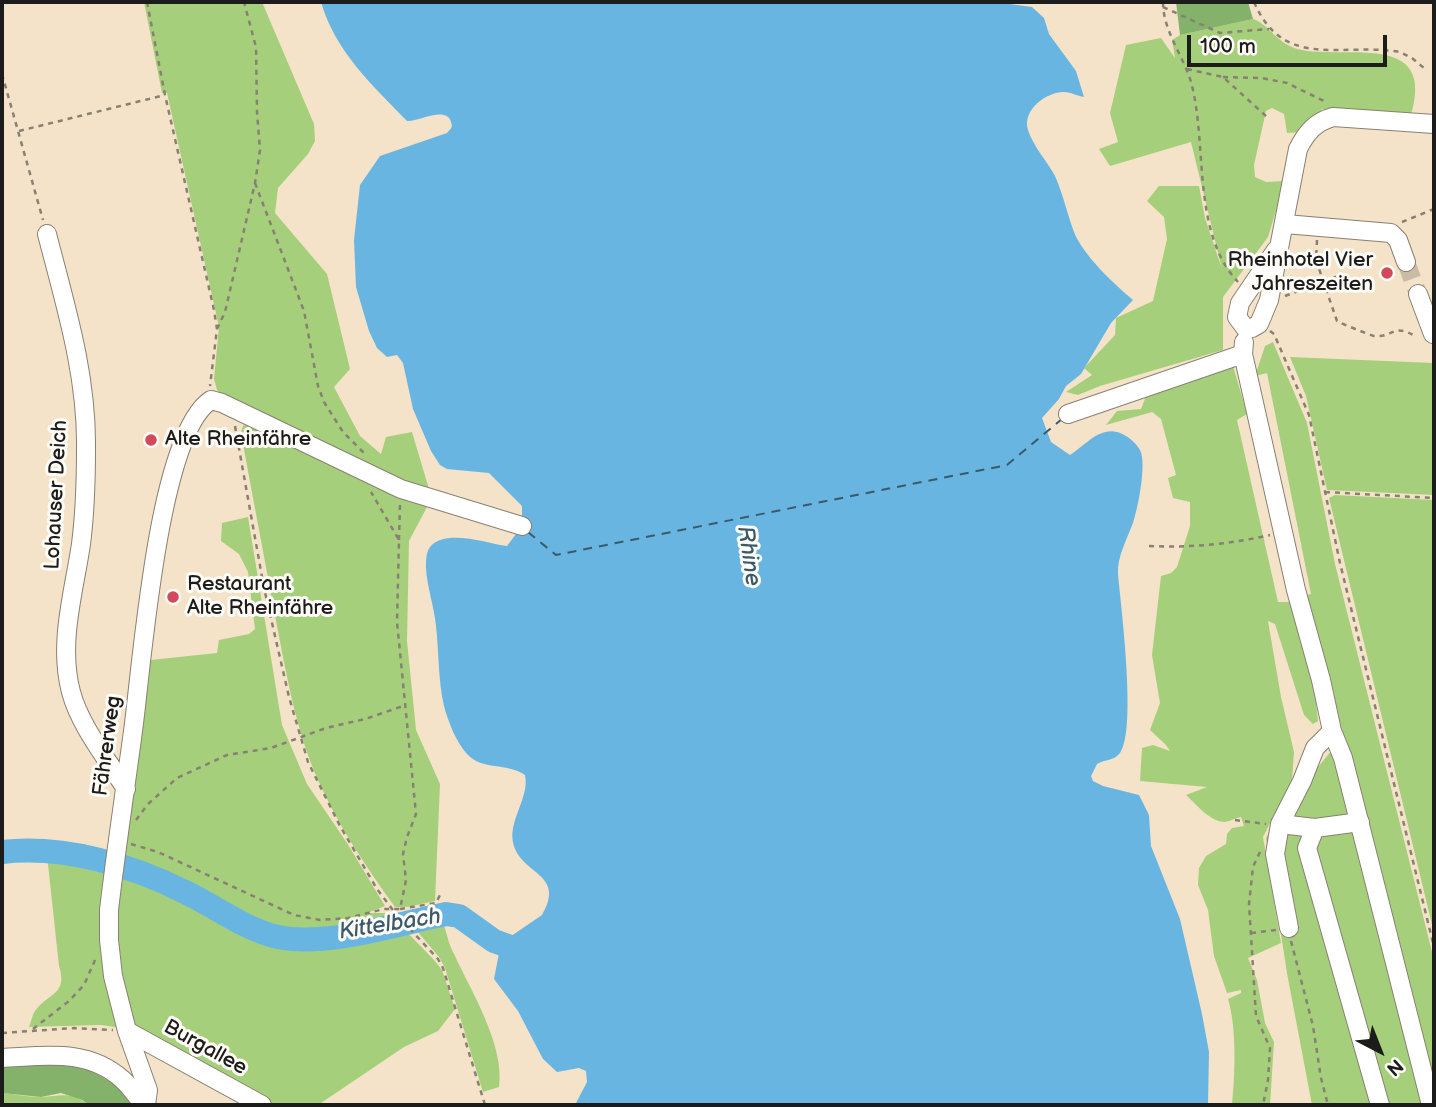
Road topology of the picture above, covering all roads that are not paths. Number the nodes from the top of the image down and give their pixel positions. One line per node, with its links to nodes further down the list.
1 (1434, 124): 2 (street)
2 (1283, 232): 4 (street); 6 (street); 6 (street)
3 (47, 234): 12 (street, Lohauser Deich)
4 (1406, 262)
5 (1418, 294): 7 (street)
6 (1252, 326): 8 (street)
7 (1427, 336)
8 (1243, 354): 9 (street); 11 (street)
9 (1068, 414)
10 (522, 526): 12 (street, Fährerweg)
11 (1332, 731): 13 (street); 14 (street)
12 (126, 789): 17 (street, Fährerweg)
13 (1360, 822): 15 (street); 22 (street)
14 (1280, 824): 15 (street); 16 (street)
15 (1315, 828): 21 (street)
16 (1289, 928)
17 (127, 1031): 19 (street, Fährerweg); 20 (street, Burgallee)
18 (2, 1058): 19 (street)
19 (145, 1105)
20 (262, 1105)
21 (1380, 1105)
22 (1431, 1105)

